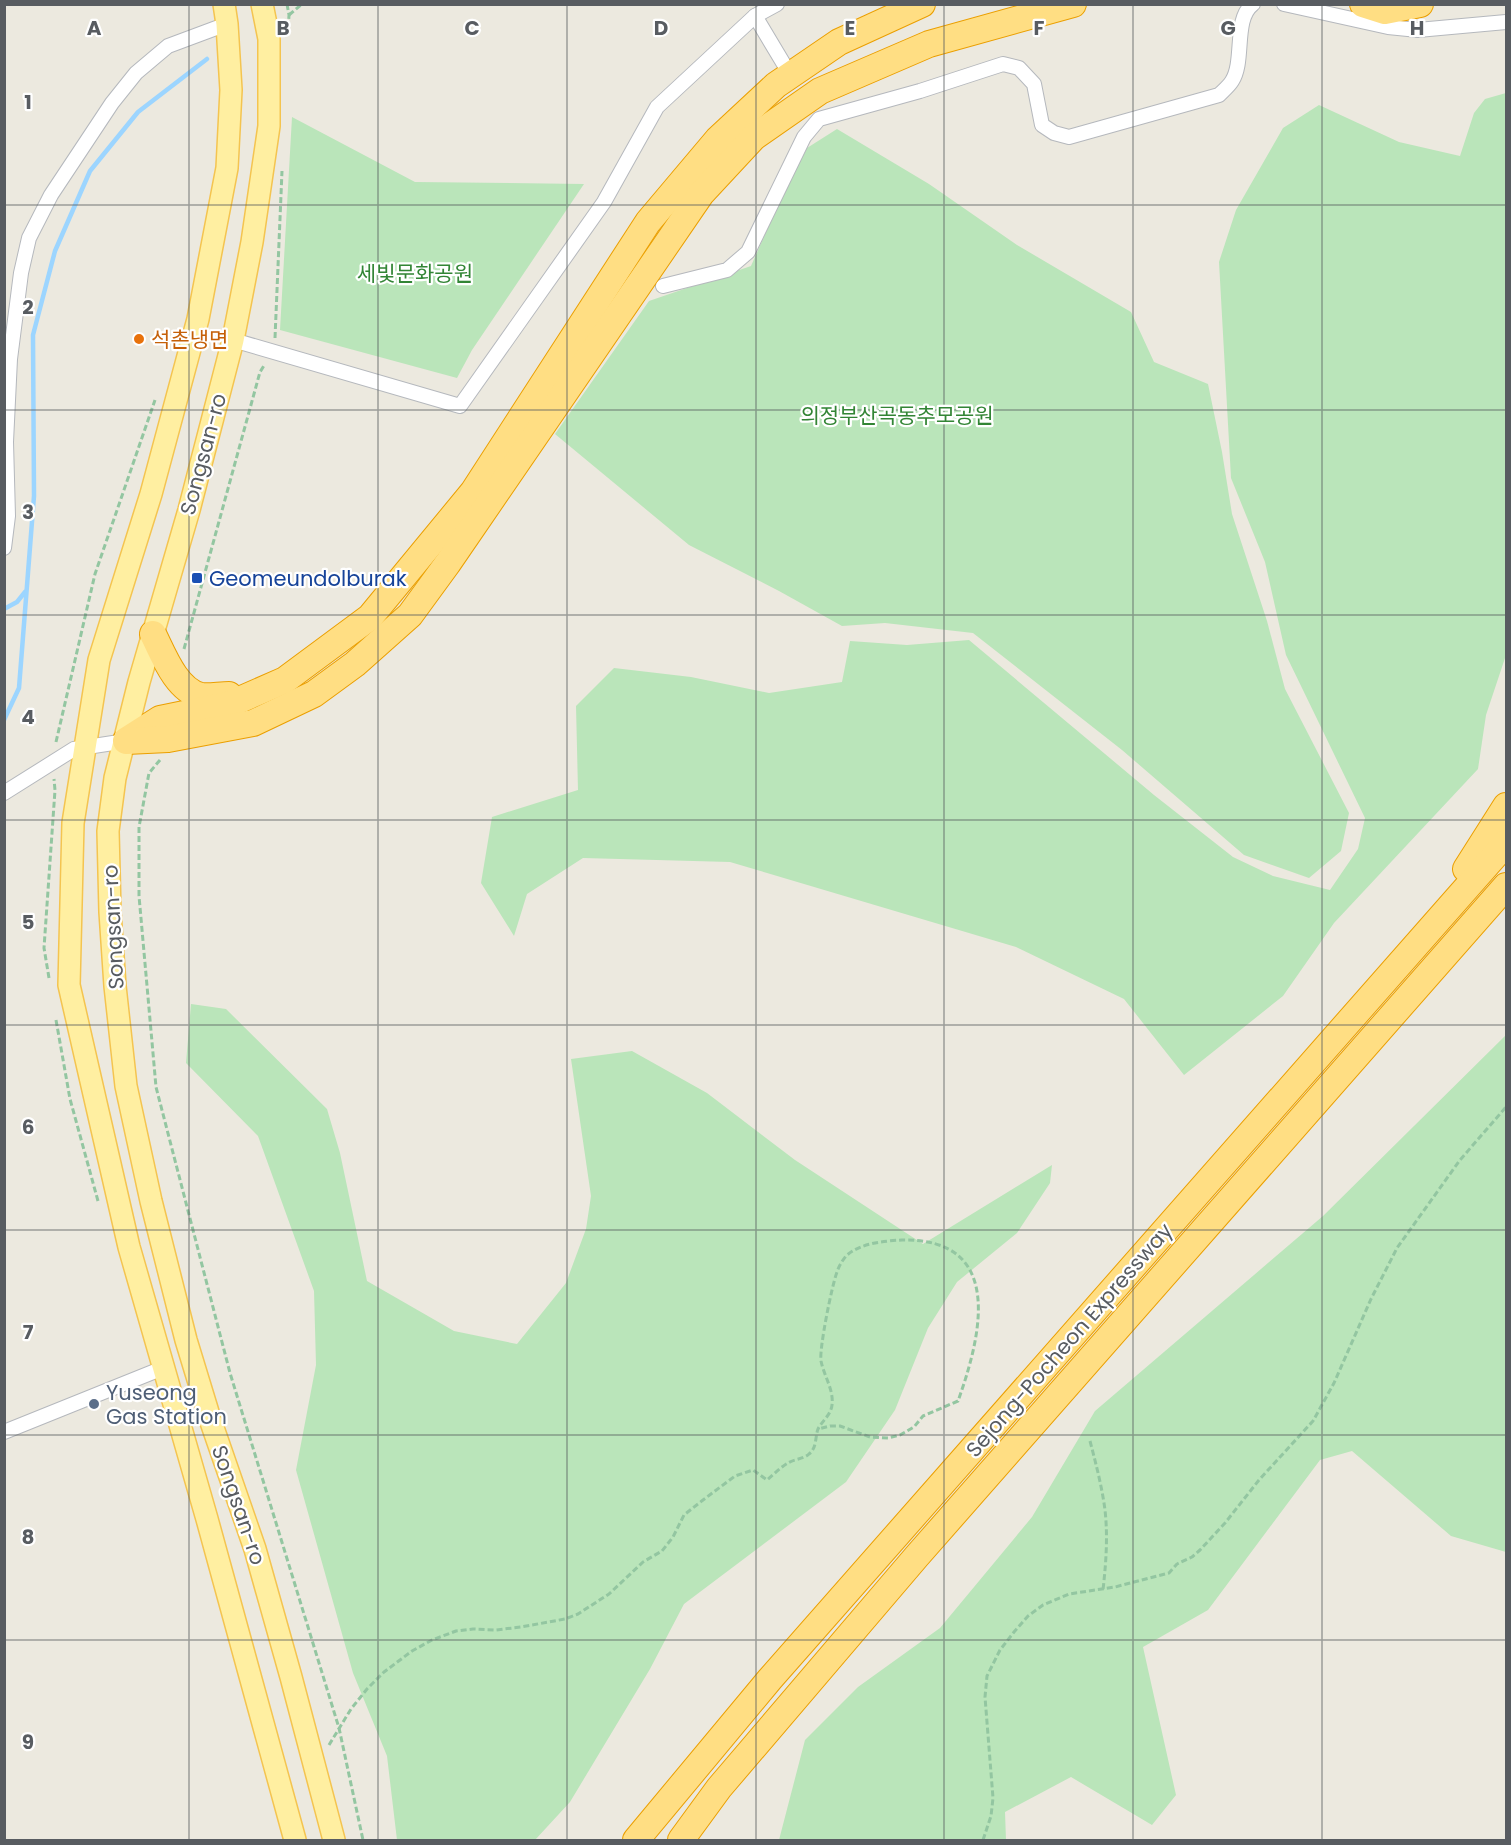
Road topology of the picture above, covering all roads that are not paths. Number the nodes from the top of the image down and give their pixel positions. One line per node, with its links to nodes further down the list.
1 (262, 4): 14 (main road, Songsan-ro)
2 (777, 4): 10 (street)
3 (922, 4): 17 (highway)
4 (1073, 4): 18 (highway)
5 (1253, 4): 13 (street)
6 (1284, 4): 11 (street)
7 (1363, 4): 8 (highway)
8 (1420, 4)
9 (225, 14): 15 (street); 19 (main road, Songsan-ro)
10 (754, 16): 12 (street); 14 (street)
11 (1506, 22)
12 (785, 66)
13 (663, 286)
14 (233, 340): 16 (main road, Songsan-ro)
15 (4, 548)
16 (153, 634): 17 (highway); 18 (main road, Songsan-ro)
17 (276, 684): 18 (highway)
18 (126, 741): 19 (street); 28 (main road, Songsan-ro)
19 (85, 747): 20 (street); 25 (main road, Songsan-ro)
20 (4, 793)
21 (1506, 806): 24 (highway)
22 (1506, 843): 24 (highway, Sejong-Pocheon Expressway)
23 (1506, 886): 30 (highway, Sejong-Pocheon Expressway)
24 (1418, 944): 29 (highway, Sejong-Pocheon Expressway)
25 (163, 1368): 26 (street); 27 (main road, Songsan-ro)
26 (4, 1432)
27 (295, 1840)
28 (334, 1840)
29 (636, 1840)
30 (681, 1840)

